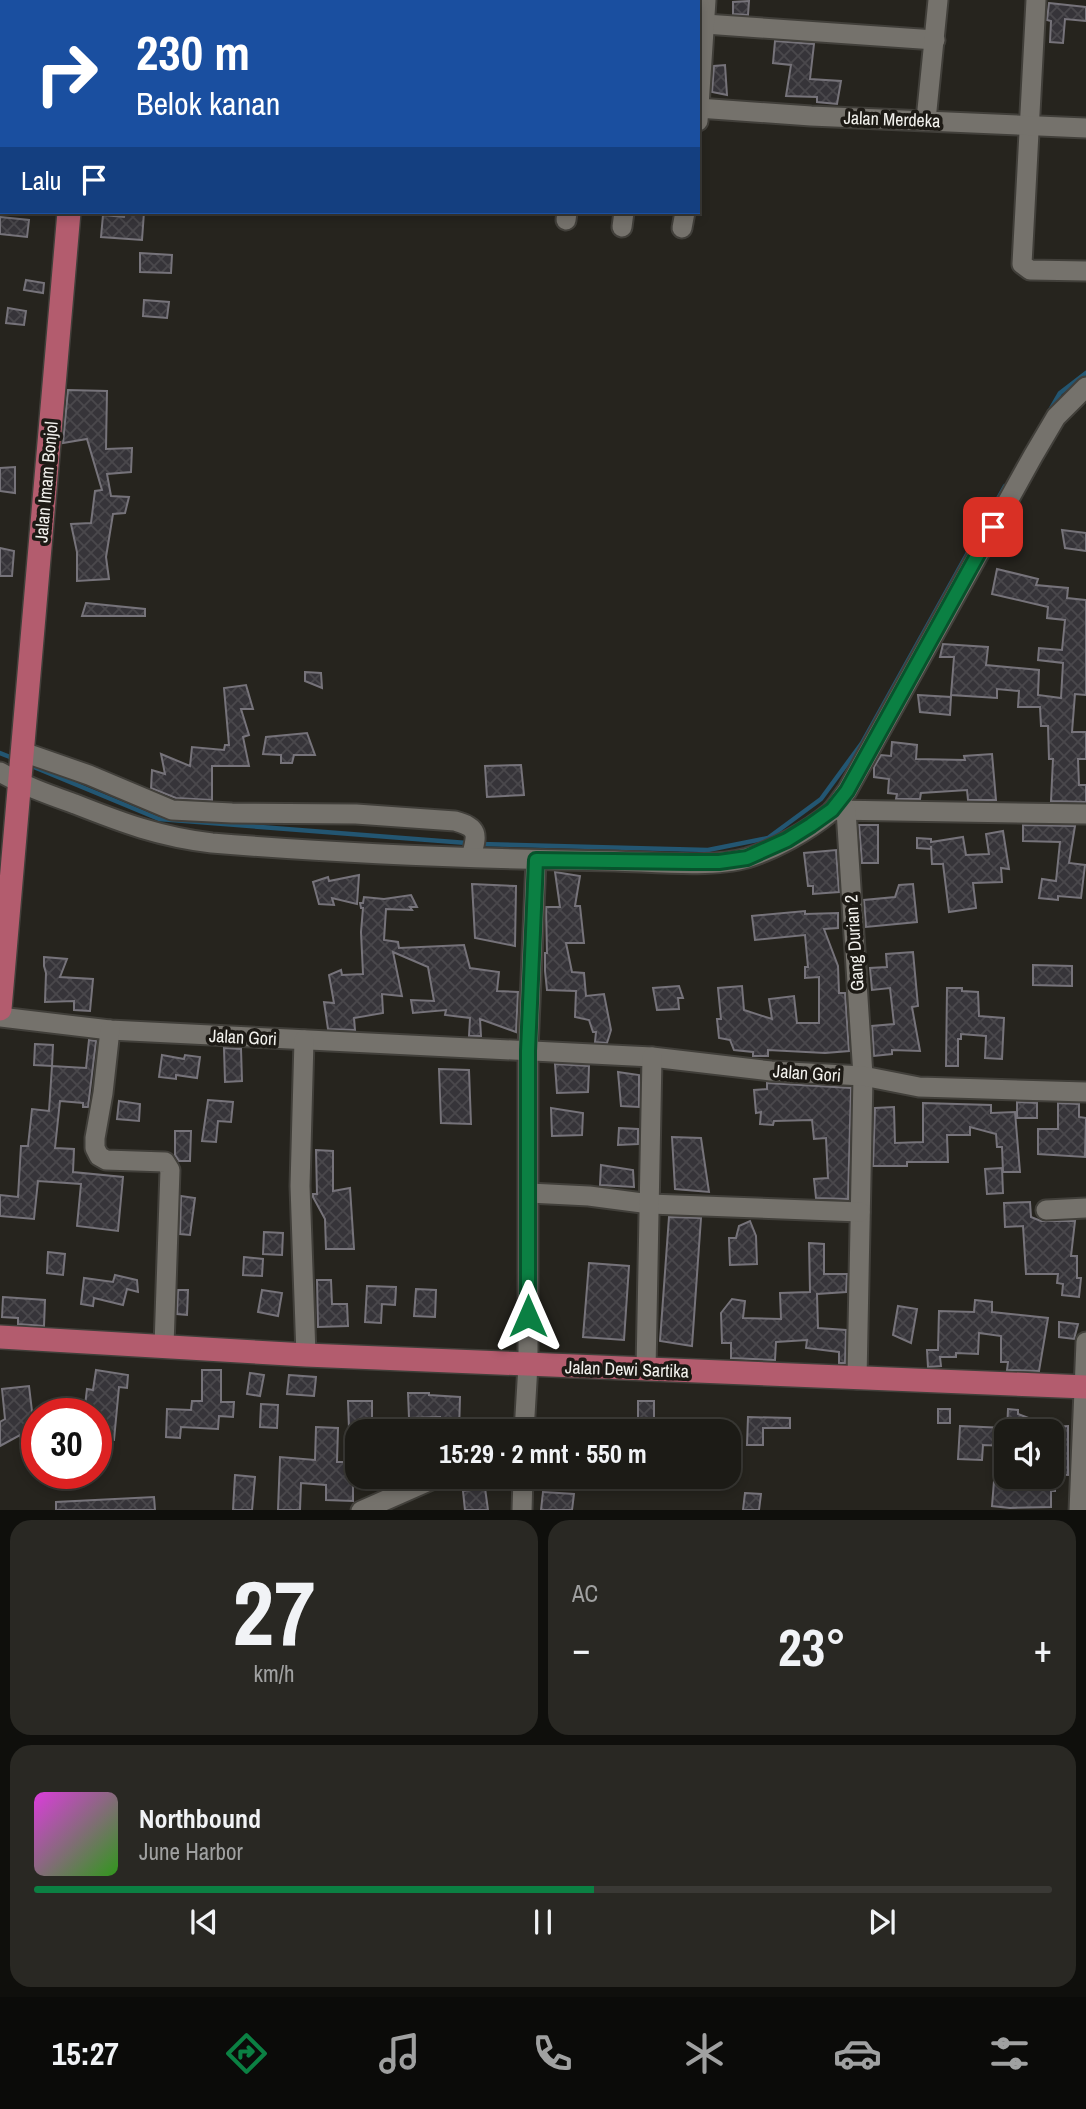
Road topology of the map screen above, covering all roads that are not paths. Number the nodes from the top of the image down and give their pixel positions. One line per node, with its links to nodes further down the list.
1 (706, 0): 4 (street)
2 (938, 0): 5 (street)
3 (1036, 0): 9 (street)
4 (705, 24): 5 (street); 6 (street)
5 (934, 40): 8 (street)
6 (700, 97)
7 (700, 112): 8 (street, Jalan Merdeka)
8 (926, 120): 9 (street, Jalan Merdeka)
9 (1031, 125): 10 (street, Jalan Merdeka); 12 (street)
10 (1086, 128)
11 (69, 214): 14 (main road, Jalan Imam Bonjol)
12 (1086, 271)
13 (1086, 387): 16 (street)
14 (23, 752): 15 (main road, Jalan Imam Bonjol); 18 (street)
15 (13, 779): 18 (street); 20 (main road, Jalan Imam Bonjol)
16 (839, 810): 17 (street); 19 (street); 26 (street, Gang Durian 2)
17 (1086, 814)
18 (473, 849): 19 (street)
19 (536, 860): 24 (street)
20 (0, 1009)
21 (0, 1017): 22 (street, Jalan Gori)
22 (110, 1030): 23 (street, Jalan Gori); 35 (street)
23 (304, 1040): 24 (street, Jalan Gori); 36 (street)
24 (528, 1051): 25 (street, Jalan Gori); 28 (street)
25 (652, 1057): 26 (street, Jalan Gori); 29 (street)
26 (863, 1076): 27 (street, Jalan Gori); 32 (street, Gang Durian 2)
27 (1086, 1092)
28 (529, 1193): 29 (street); 37 (street)
29 (650, 1204): 32 (street); 38 (street)
30 (1086, 1208): 31 (street)
31 (1046, 1210)
32 (860, 1212): 39 (street, Gang Durian 2)
33 (0, 1338): 35 (main road, Jalan Dewi Sartika)
34 (1086, 1342): 40 (street)
35 (164, 1346): 36 (main road, Jalan Dewi Sartika)
36 (306, 1355): 37 (main road, Jalan Dewi Sartika)
37 (528, 1365): 38 (main road, Jalan Dewi Sartika); 41 (street)
38 (646, 1370): 39 (main road, Jalan Dewi Sartika)
39 (857, 1379): 40 (main road, Jalan Dewi Sartika)
40 (1084, 1387): 46 (street)
41 (525, 1419)
42 (410, 1489): 44 (street)
43 (523, 1489): 45 (street)
44 (361, 1510)
45 (522, 1510)
46 (1079, 1510)

